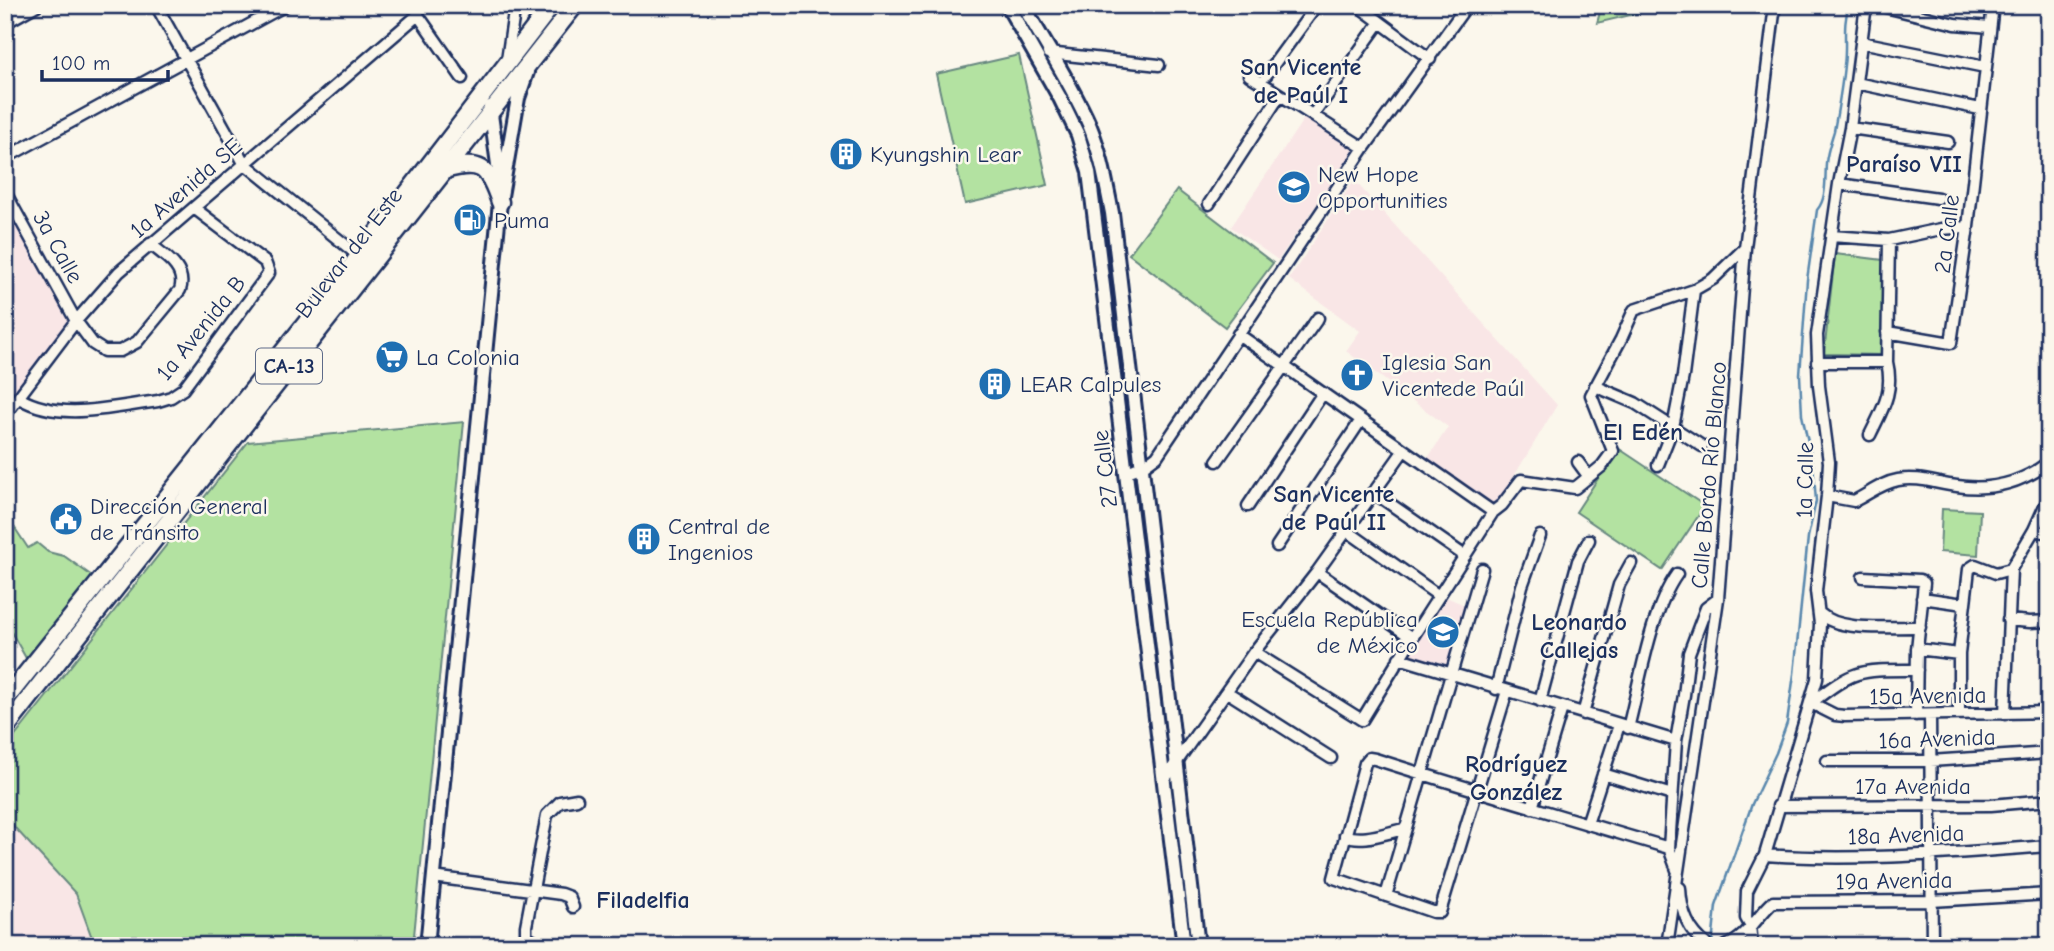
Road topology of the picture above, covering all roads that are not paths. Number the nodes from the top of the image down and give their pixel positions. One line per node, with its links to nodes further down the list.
1 (37, 5): 18 (street)
2 (156, 5): 23 (street)
3 (286, 5): 23 (street)
4 (515, 5): 26 (street)
5 (552, 5): 26 (highway, Bulevar del Este / CA-13)
6 (575, 5): 25 (highway, Bulevar del Este / CA-13)
7 (1007, 5): 21 (street, 27 Calle)
8 (1023, 5): 22 (street, 27 Calle)
9 (1317, 5): 30 (street)
10 (1357, 5): 17 (street)
11 (1467, 5): 24 (street)
12 (1776, 5): 58 (street, Calle Bordo Río Blanco)
13 (1866, 5): 20 (street, 1a Calle)
14 (1877, 5): 19 (street)
15 (1993, 5): 19 (street, 2a Calle)
16 (417, 10): 31 (street); 44 (street, 1a Avenida SE)
17 (1380, 22): 24 (street); 37 (street)
18 (5, 23)
19 (1990, 27): 28 (street, 2a Calle)
20 (1861, 42): 28 (street); 32 (street, 1a Calle)
21 (1034, 51): 22 (street); 39 (street, 27 Calle)
22 (1050, 53): 27 (street); 41 (street, 27 Calle)
23 (187, 59): 43 (street); 44 (street)
24 (1430, 59): 42 (street)
25 (533, 60): 36 (highway, Bulevar del Este / CA-13); 50 (street)
26 (506, 65): 33 (highway, Bulevar del Este / CA-13)
27 (1159, 65)
28 (1986, 67): 35 (street, 2a Calle)
29 (1249, 75): 34 (street)
30 (1266, 75)
31 (462, 78)
32 (1856, 83): 35 (street); 38 (street, 1a Calle)
33 (487, 89): 36 (street); 45 (highway, Bulevar del Este / CA-13)
34 (1280, 94): 37 (street); 52 (street)
35 (1980, 109): 54 (street, 2a Calle)
36 (491, 112): 45 (highway, Bulevar del Este / CA-13); 50 (street)
37 (1313, 115): 42 (street)
38 (1850, 128): 40 (street); 48 (street, 1a Calle)
39 (1080, 142): 41 (street); 47 (street, 27 Calle)
40 (1948, 142)
41 (1096, 143): 46 (street, 27 Calle)
42 (1364, 148): 64 (street)
43 (5, 158)
44 (244, 163): 53 (street, 1a Avenida SE); 59 (street)
45 (437, 166): 50 (highway); 59 (highway, Bulevar del Este / CA-13); 130 (highway, Bulevar del Este / CA-13)
46 (1104, 176): 47 (street); 81 (street, 27 Calle)
47 (1090, 179): 82 (street, 27 Calle)
48 (1839, 184): 51 (street); 55 (street, 1a Calle)
49 (5, 192): 62 (street, 3a Calle)
50 (501, 196): 155 (street)
51 (1938, 198)
52 (1209, 204)
53 (194, 208): 57 (street, 1a Avenida SE); 70 (street, 1a Avenida B)
54 (1968, 227): 56 (street); 63 (street, 2a Calle)
55 (1831, 236): 56 (street); 65 (street, 1a Calle)
56 (1889, 240): 63 (street)
57 (150, 244): 62 (street, 1a Avenida SE); 62 (street, 3a Calle)
58 (1745, 248): 60 (street); 104 (street, Calle Bordo Río Blanco)
59 (359, 256): 119 (highway, Bulevar del Este / CA-13)
60 (1694, 289): 68 (street); 73 (street)
61 (1318, 317): 67 (street)
62 (76, 321): 70 (street, 1a Avenida SE)
63 (1888, 332): 66 (street)
64 (1238, 334): 67 (street); 81 (street)
65 (1817, 362): 66 (street); 85 (street, 1a Calle)
66 (1886, 362): 74 (street)
67 (1285, 366): 69 (street); 77 (street)
68 (1595, 386): 73 (street); 83 (street)
69 (1323, 393): 72 (street); 87 (street)
70 (19, 398): 71 (street, 1a Avenida SE)
71 (5, 415)
72 (1361, 421): 76 (street); 94 (street)
73 (1673, 427): 75 (street); 80 (street)
74 (1870, 435)
75 (1702, 446)
76 (1404, 450): 84 (street); 88 (street)
77 (1217, 461)
78 (1578, 462): 83 (street)
79 (2049, 462): 85 (street)
80 (1658, 465)
81 (1141, 467): 82 (street); 136 (street, 27 Calle)
82 (1127, 472): 139 (street, 27 Calle)
83 (1589, 477): 88 (street)
84 (1373, 492): 89 (street); 95 (street)
85 (1827, 496): 106 (street, 1a Calle)
86 (2049, 497): 90 (street)
87 (1248, 506)
88 (1493, 512): 95 (street)
89 (1346, 530): 99 (street); 102 (street)
90 (2034, 530): 91 (street); 98 (street)
91 (2049, 533)
92 (1539, 536): 117 (street)
93 (1588, 540): 120 (street)
94 (1277, 546)
95 (1465, 556): 102 (street)
96 (1631, 564): 124 (street)
97 (1482, 569): 116 (street)
98 (2011, 569): 105 (street); 107 (street)
99 (1317, 572): 110 (street); 112 (street)
100 (1677, 574): 129 (street)
101 (1863, 577): 103 (street)
102 (1439, 596): 110 (street)
103 (1923, 598): 105 (street); 109 (street)
104 (1718, 599): 131 (street); 154 (street, Calle Bordo Río Blanco)
105 (1964, 604): 113 (street)
106 (1818, 613): 109 (street); 121 (street, 1a Calle)
107 (2008, 620): 108 (street); 125 (street)
108 (2049, 621)
109 (1920, 627): 111 (street)
110 (1412, 638): 114 (street)
111 (1917, 649): 113 (street); 115 (street)
112 (1254, 652): 114 (street); 118 (street)
113 (1959, 654): 128 (street)
114 (1399, 658): 116 (street)
115 (1917, 670): 121 (street); 126 (street)
116 (1452, 676): 117 (street); 137 (street)
117 (1501, 690): 120 (street); 140 (street)
118 (1227, 692): 133 (street); 136 (street)
119 (5, 700)
120 (1540, 701): 122 (street)
121 (1811, 703): 126 (street, 15a Avenida); 144 (street, 1a Calle)
122 (1562, 708): 124 (street); 146 (street)
123 (2049, 712): 125 (street, 15a Avenida)
124 (1583, 713): 129 (street)
125 (2005, 714): 128 (street, 15a Avenida)
126 (1916, 715): 127 (street, 15a Avenida)
127 (1930, 715): 128 (street, 15a Avenida); 135 (street)
128 (1959, 715)
129 (1624, 726): 131 (street); 138 (street)
130 (5, 729)
131 (1676, 741): 141 (street)
132 (2049, 753): 135 (street, 16a Avenida)
133 (1331, 758)
134 (1827, 761): 135 (street, 16a Avenida)
135 (1930, 761): 145 (street)
136 (1177, 762): 139 (street); 165 (street, 27 Calle)
137 (1421, 774): 140 (street); 148 (street); 149 (street)
138 (1603, 774): 141 (street); 147 (street)
139 (1164, 780): 164 (street, 27 Calle)
140 (1477, 791): 146 (street); 158 (street)
141 (1672, 795): 151 (street)
142 (577, 799): 156 (street)
143 (2049, 800): 145 (street, 17a Avenida)
144 (1778, 806): 145 (street, 17a Avenida); 153 (street, 1a Calle)
145 (1930, 806): 152 (street)
146 (1532, 808): 147 (street)
147 (1587, 824): 151 (street)
148 (1405, 829): 149 (street); 158 (street)
149 (1345, 835): 158 (street)
150 (2049, 846): 152 (street, 18a Avenida)
151 (1669, 848): 154 (street)
152 (1931, 854): 153 (street, 18a Avenida); 159 (street)
153 (1765, 855): 161 (street, 1a Calle)
154 (1679, 874): 166 (street, Calle Bordo Río Blanco); 167 (street)
155 (433, 877): 156 (street); 162 (street)
156 (532, 892): 160 (street); 163 (street)
157 (2049, 894): 159 (street, 19a Avenida)
158 (1386, 896)
159 (1931, 901): 161 (street, 19a Avenida); 170 (street)
160 (573, 907)
161 (1750, 925): 168 (street, 19a Avenida); 169 (street, 1a Calle)
162 (427, 946)
163 (543, 946)
164 (1184, 946)
165 (1198, 946)
166 (1667, 946)
167 (1708, 946)
168 (1726, 946)
169 (1752, 946)
170 (1932, 946)

